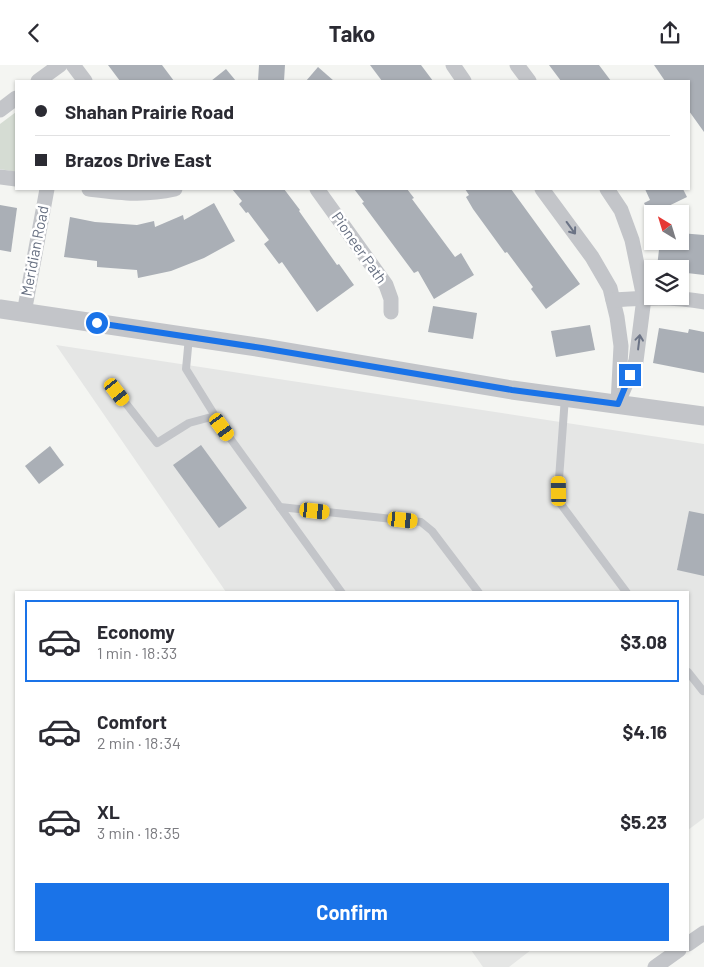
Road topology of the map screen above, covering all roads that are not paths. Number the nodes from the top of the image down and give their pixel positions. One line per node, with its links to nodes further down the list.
1 (60, 65): 5 (street)
2 (73, 65): 6 (street)
3 (453, 65): 7 (street)
4 (517, 65): 8 (street)
5 (39, 80)
6 (84, 80)
7 (463, 80)
8 (528, 80)
9 (15, 99): 10 (street)
10 (0, 110)
11 (0, 177): 12 (street)
12 (15, 179)
13 (47, 190): 26 (street, Meridian Road)
14 (104, 190): 19 (street)
15 (170, 190): 19 (street)
16 (318, 190): 25 (street, Pioneer Path)
17 (543, 190): 22 (street, one-way to 22)
18 (608, 190): 20 (street)
19 (133, 192)
20 (644, 298): 22 (street); 30 (street, one-way to 20)
21 (689, 299): 23 (street)
22 (613, 300): 30 (street)
23 (704, 303)
24 (0, 309): 26 (street)
25 (390, 312)
26 (24, 313): 27 (street)
27 (189, 337): 29 (street); 31 (lane)
28 (117, 392): 31 (lane)
29 (566, 397): 30 (street); 36 (lane)
30 (618, 404): 32 (street)
31 (215, 416): 33 (lane)
32 (704, 417)
33 (280, 507): 34 (lane); 35 (lane)
34 (341, 591)
35 (477, 591)
36 (626, 591)
37 (689, 673): 38 (lane)
38 (704, 691)
39 (704, 933): 40 (street)
40 (689, 943)
41 (678, 951): 42 (street)
42 (655, 967)

